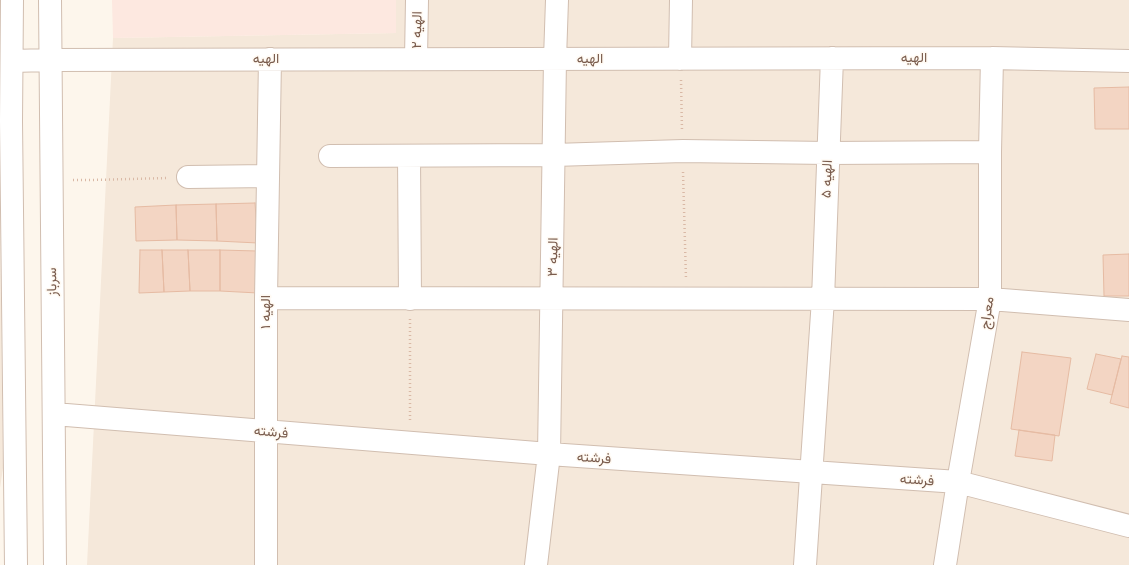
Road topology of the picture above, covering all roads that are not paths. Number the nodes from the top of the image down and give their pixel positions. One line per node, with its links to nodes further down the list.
1 (12, 0): 13 (street)
2 (50, 0): 12 (street, سرباز)
3 (417, 0): 9 (street, الهیه ۲)
4 (557, 0): 10 (street, الهیه ۳)
5 (681, 0): 11 (street)
6 (832, 58): 7 (street, الهیه); 11 (street, الهیه); 16 (street, الهیه ۵)
7 (992, 58): 14 (street, الهیه); 15 (street, معراج)
8 (270, 59): 9 (street, الهیه); 12 (street, الهیه); 20 (street, الهیه ۱)
9 (416, 59): 10 (street, الهیه)
10 (555, 59): 11 (street, الهیه); 17 (street, الهیه ۳)
11 (680, 59)
12 (50, 60): 13 (street, الهیه); 28 (street, سرباز)
13 (12, 61): 33 (street)
14 (1129, 61)
15 (990, 152): 16 (street); 26 (street, معراج)
16 (828, 153): 17 (street); 25 (street, الهیه ۵)
17 (554, 155): 19 (street); 24 (street, الهیه ۳)
18 (330, 156): 19 (street)
19 (409, 156): 23 (street)
20 (268, 176): 21 (street); 22 (street, الهیه ۱)
21 (188, 177)
22 (266, 298): 23 (street); 29 (street, الهیه ۱)
23 (410, 299): 24 (street)
24 (552, 299): 25 (street); 30 (street, الهیه ۳)
25 (822, 299): 26 (street); 31 (street, الهیه ۵)
26 (990, 299): 27 (street); 32 (street, معراج)
27 (1129, 310)
28 (54, 414): 29 (street, فرشته); 36 (street, سرباز)
29 (266, 432): 30 (street, فرشته); 37 (street, الهیه ۱)
30 (549, 454): 31 (street, فرشته); 38 (street, الهیه ۳)
31 (811, 473): 32 (street, فرشته); 39 (street, الهیه ۵)
32 (958, 482): 34 (street, فرشته); 40 (street, معراج)
33 (8, 517): 35 (street)
34 (1129, 526)
35 (16, 565)
36 (55, 565)
37 (266, 565)
38 (536, 565)
39 (805, 565)
40 (945, 565)

